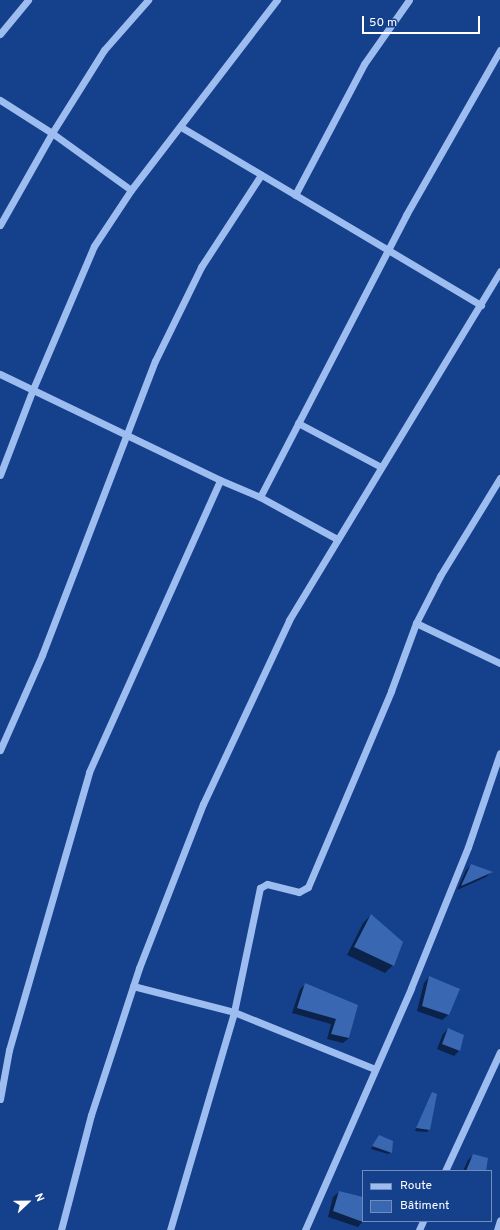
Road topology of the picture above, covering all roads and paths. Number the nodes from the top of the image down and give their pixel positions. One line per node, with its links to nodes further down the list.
1 (28, 0): 5 (street)
2 (148, 0): 9 (street)
3 (277, 0): 8 (street)
4 (409, 0): 12 (street)
5 (0, 34)
6 (500, 50): 14 (street)
7 (0, 100): 9 (street)
8 (181, 127): 10 (street); 11 (street)
9 (52, 132): 11 (street); 13 (street)
10 (261, 175): 12 (street); 20 (street)
11 (131, 190): 18 (street)
12 (295, 195): 14 (street)
13 (0, 225)
14 (388, 250): 16 (street); 19 (street)
15 (500, 271): 16 (street)
16 (481, 305): 21 (street)
17 (0, 374): 18 (street)
18 (33, 389): 20 (street); 22 (street)
19 (298, 423): 21 (street); 25 (street)
20 (126, 434): 24 (street); 29 (street)
21 (381, 467): 26 (street)
22 (0, 474)
23 (500, 478): 27 (street)
24 (220, 480): 25 (street); 35 (street)
25 (260, 497): 26 (street)
26 (337, 539): 31 (street)
27 (416, 623): 28 (street); 32 (street)
28 (500, 663)
29 (0, 750)
30 (500, 753): 34 (street)
31 (133, 986): 32 (street); 38 (street)
32 (234, 1012): 34 (street); 39 (street)
33 (500, 1052): 36 (street)
34 (376, 1069): 40 (street)
35 (0, 1099)
36 (445, 1170)
37 (500, 1220): 41 (street)
38 (61, 1230)
39 (170, 1230)
40 (305, 1230)
41 (497, 1230)

